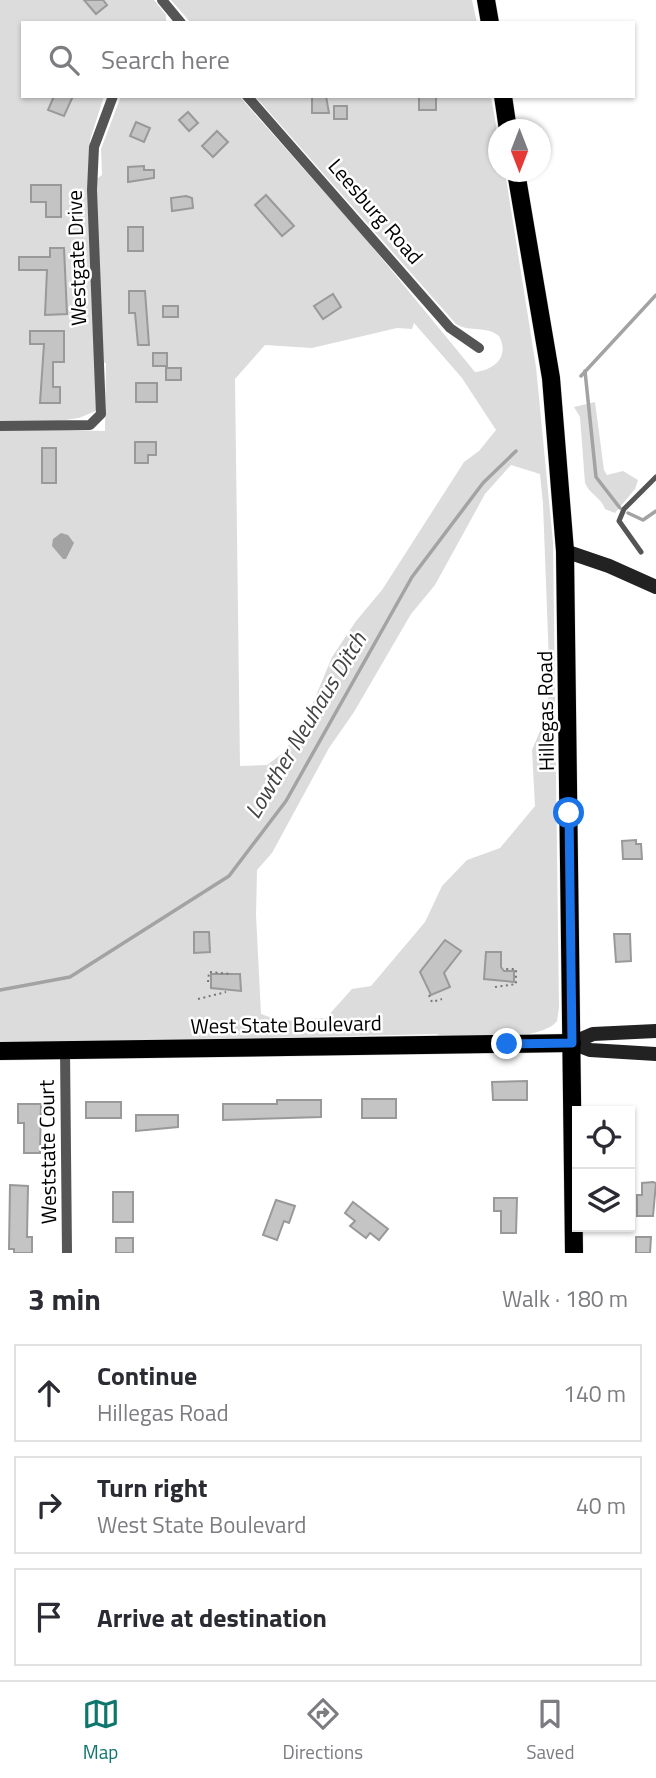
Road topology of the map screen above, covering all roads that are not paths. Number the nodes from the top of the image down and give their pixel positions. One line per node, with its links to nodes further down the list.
1 (162, 0): 3 (street)
2 (486, 0): 4 (main road)
3 (178, 21)
4 (490, 21)
5 (112, 98): 11 (street, Westgate Drive)
6 (249, 98): 10 (street, Leesburg Road)
7 (503, 98): 8 (main road)
8 (506, 119)
9 (518, 182): 13 (main road, Hillegas Road)
10 (478, 348)
11 (0, 426)
12 (656, 477): 14 (lane)
13 (565, 551): 15 (main road); 17 (main road, Hillegas Road)
14 (641, 552)
15 (656, 587)
16 (656, 1031): 17 (main road, West State Boulevard)
17 (572, 1043): 18 (main road, West State Boulevard); 20 (main road, West State Boulevard); 22 (main road, Hillegas Road)
18 (65, 1050): 19 (main road, West State Boulevard); 21 (street, Weststate Court)
19 (0, 1051)
20 (656, 1054)
21 (67, 1253)
22 (574, 1253)

